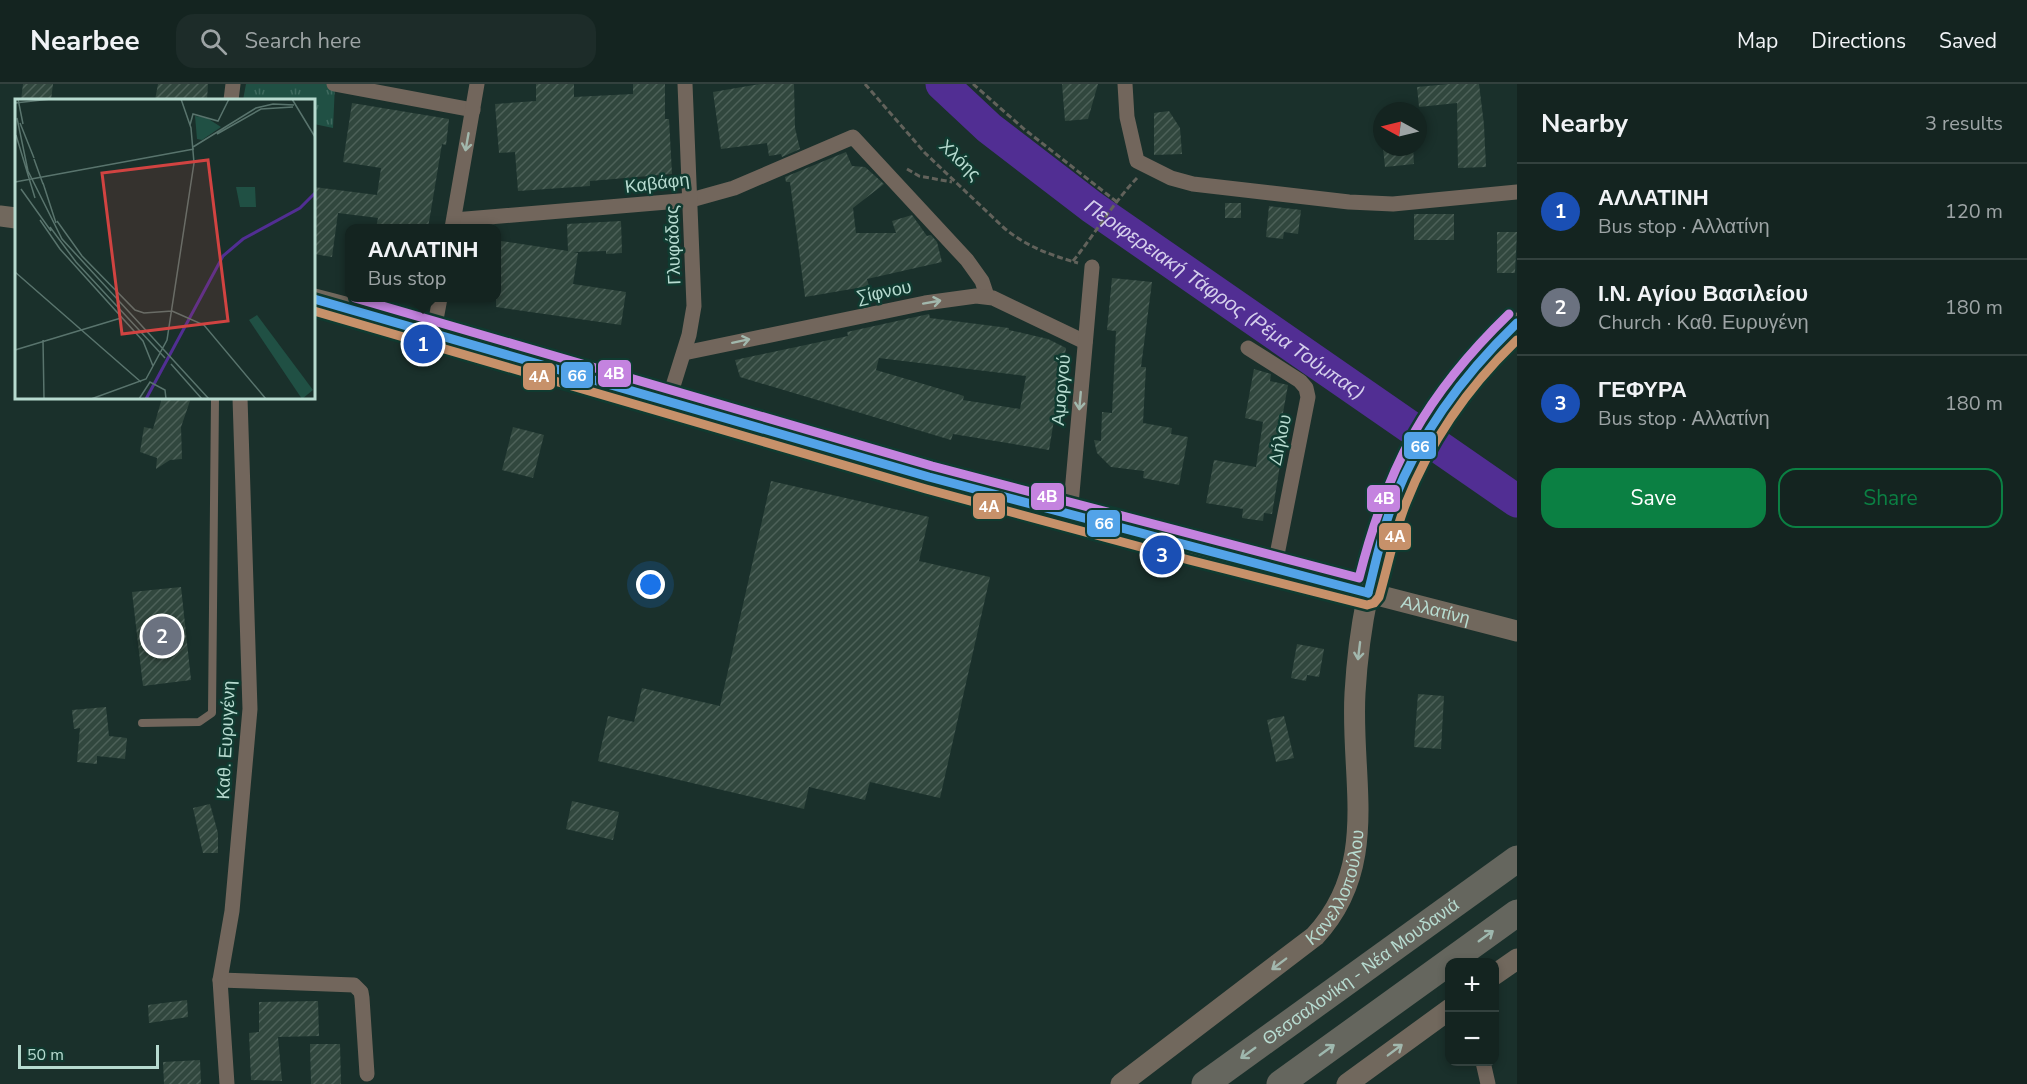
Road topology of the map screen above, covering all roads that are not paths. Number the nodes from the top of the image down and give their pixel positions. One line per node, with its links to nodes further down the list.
1 (233, 84): 6 (street)
2 (334, 84): 7 (street)
3 (477, 84): 7 (street)
4 (684, 84): 9 (street, Γλυφάδας)
5 (1125, 84): 8 (street)
6 (231, 99)
7 (472, 110): 12 (street, one-way to 12)
8 (1517, 192)
9 (691, 200): 12 (street, Καβάφη); 14 (street, Καβάφη); 21 (street, Γλυφάδας)
10 (0, 216): 11 (main road)
11 (15, 218)
12 (453, 224)
13 (1092, 267): 19 (street, Αμοργού)
14 (987, 296): 19 (street); 21 (street, Σίφνου, one-way to 14)
15 (315, 299): 18 (main road, Αλλατίνη)
16 (439, 302): 18 (street)
17 (1517, 323): 27 (main road, Κανελλοπούλου)
18 (434, 330): 24 (main road, Αλλατίνη)
19 (1085, 342): 25 (street, Αμοργού, one-way to 25)
20 (1248, 348): 26 (street, Δήλου)
21 (684, 353): 24 (street, Γλυφάδας)
22 (215, 399): 29 (lane)
23 (240, 399): 34 (street, Καθ. Ευρυγένη)
24 (668, 402): 25 (main road, Αλλατίνη)
25 (1070, 516): 26 (main road, Αλλατίνη)
26 (1274, 570): 27 (main road, Αλλατίνη)
27 (1368, 593): 28 (main road, Αλλατίνη); 40 (main road, Κανελλοπούλου, one-way to 40)
28 (1517, 631)
29 (142, 723)
30 (1517, 859): 41 (highway, Θεσσαλονίκη - Νέα Μουδανιά, one-way to 41)
31 (1517, 912): 42 (highway, one-way to 31)
32 (1517, 959): 33 (main road)
33 (1499, 972)
34 (220, 980): 37 (street); 39 (street, Καθ. Ευρυγένη)
35 (1445, 1012): 38 (main road, one-way to 35)
36 (1484, 1066): 44 (street)
37 (367, 1074)
38 (1369, 1077): 43 (main road)
39 (226, 1084)
40 (1120, 1084)
41 (1205, 1084)
42 (1280, 1084)
43 (1347, 1084)
44 (1488, 1084)

